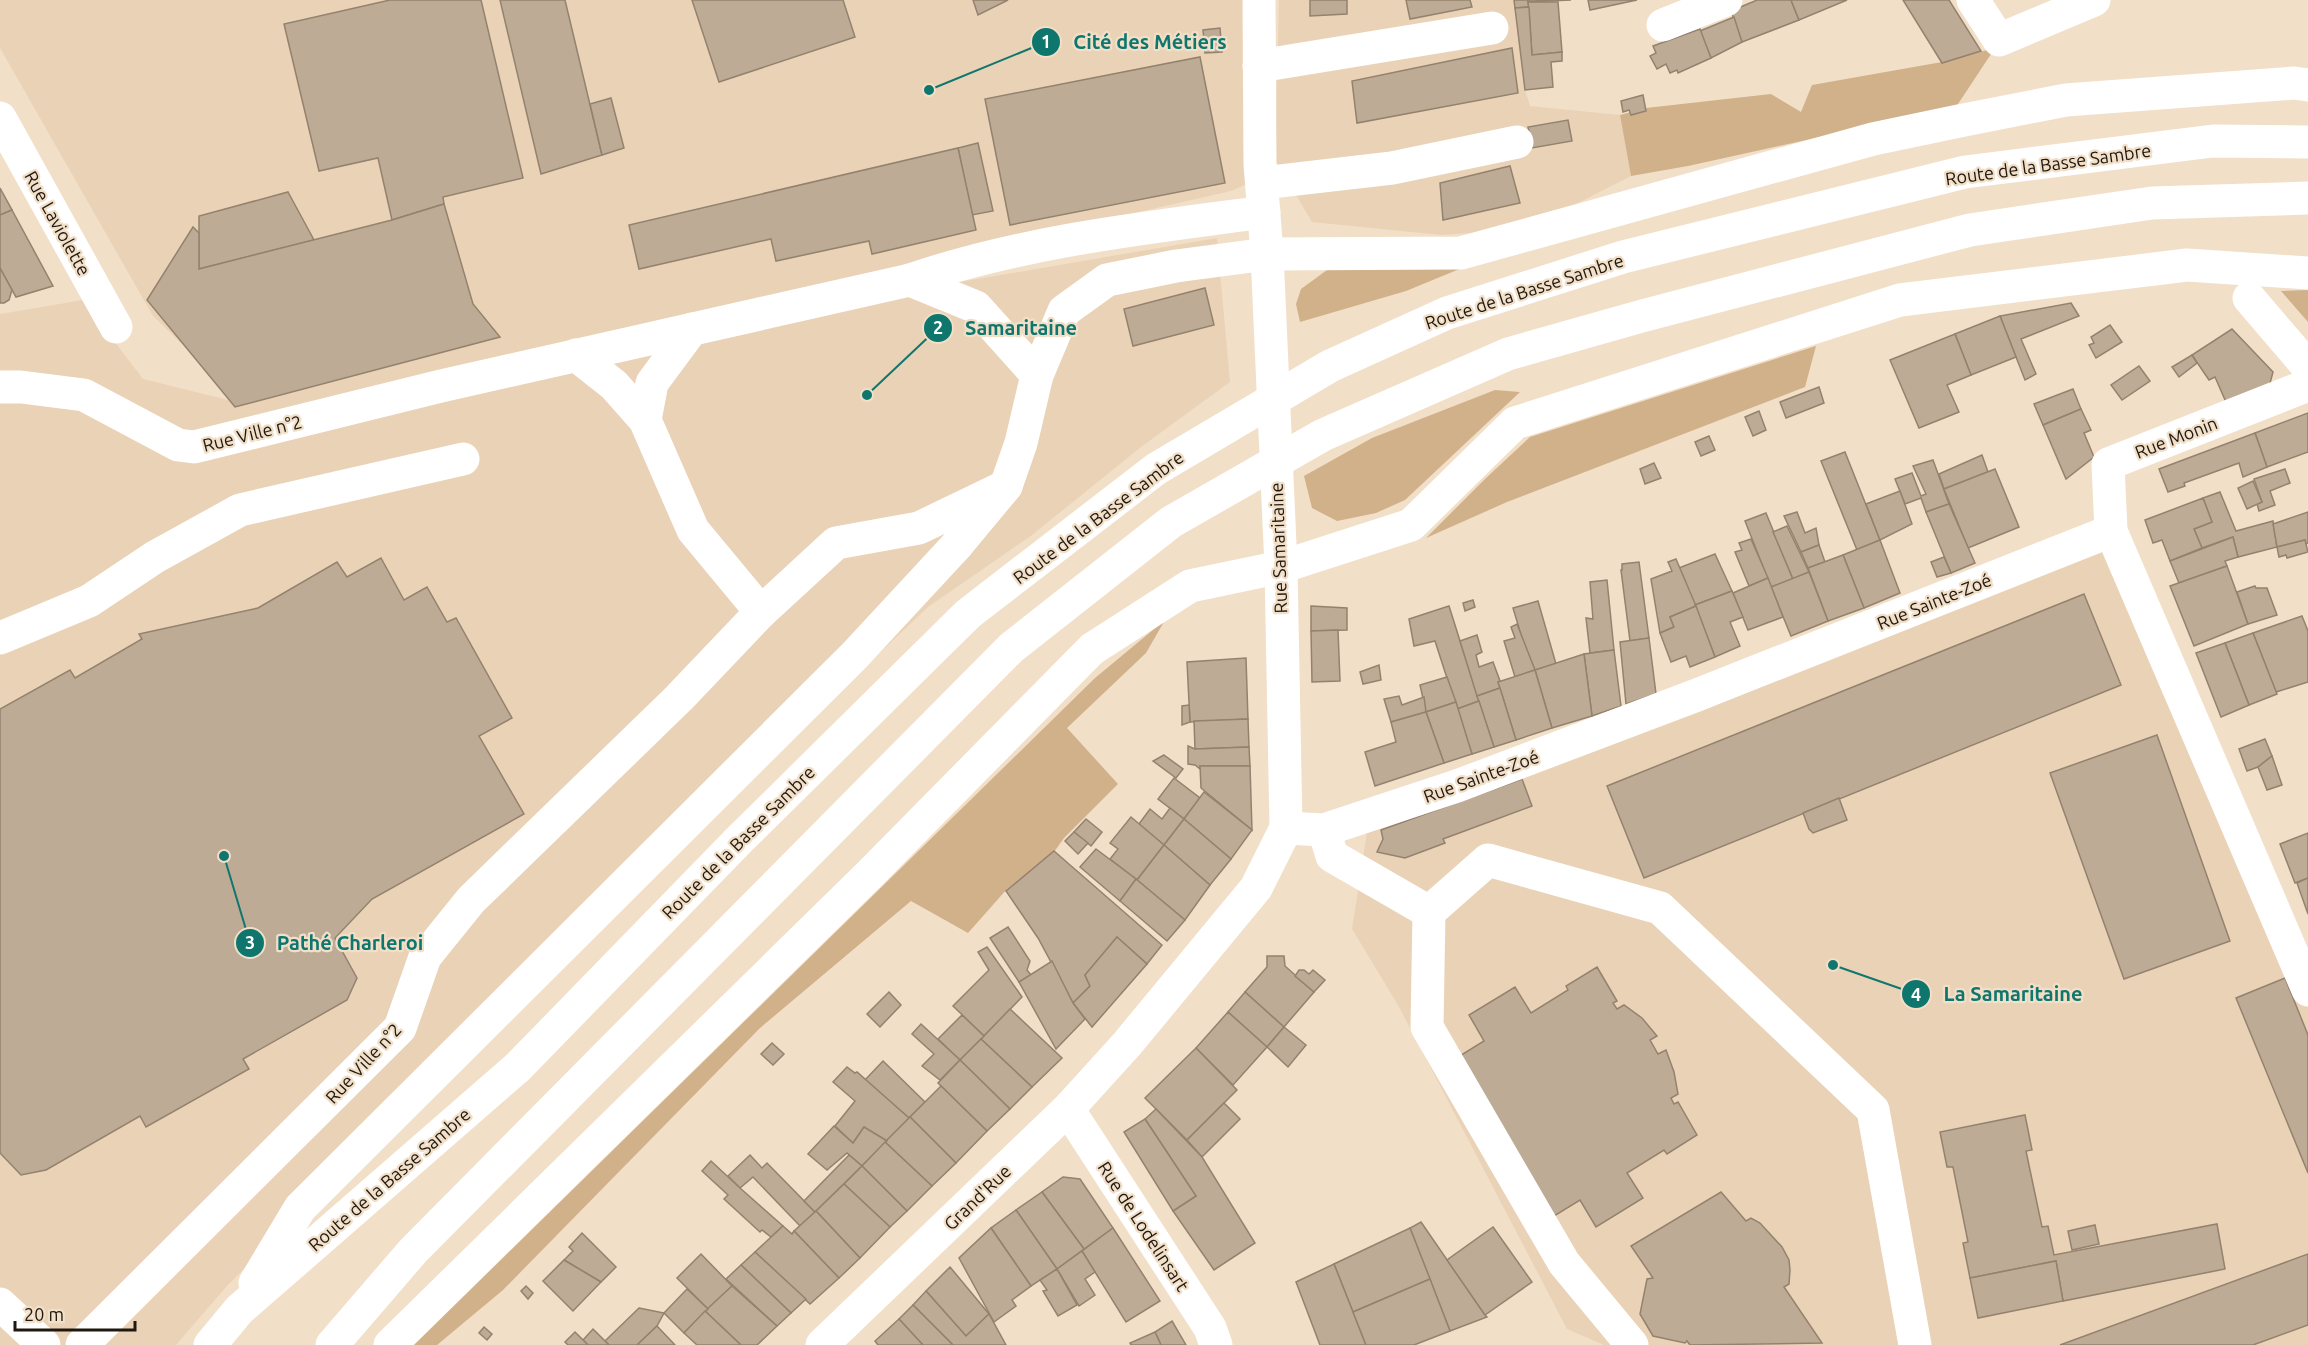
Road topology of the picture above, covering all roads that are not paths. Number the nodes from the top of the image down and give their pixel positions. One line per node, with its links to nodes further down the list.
1 (1259, 0): 7 (main road, Rue Samaritaine)
2 (1726, 0): 5 (main road)
3 (1973, 0): 4 (main road)
4 (2094, 0)
5 (1664, 25)
6 (1492, 28): 7 (main road)
7 (1259, 66): 12 (main road, Rue Samaritaine)
8 (2308, 85): 14 (main road)
9 (0, 118): 18 (main road, Rue Laviolette)
10 (1517, 142): 12 (main road, Rue Ville n°2)
11 (2308, 142): 39 (main road, Route de la Basse Sambre)
12 (1263, 197): 14 (main road, Rue Samaritaine); 16 (main road, Rue Ville n°2)
13 (2308, 198): 43 (main road)
14 (1267, 254): 22 (main road); 29 (main road, Rue Samaritaine)
15 (2308, 273): 29 (main road)
16 (910, 280): 19 (main road, Rue Ville n°2); 22 (main road)
17 (2249, 298): 21 (main road)
18 (116, 327)
19 (692, 329): 20 (main road, Rue Ville n°2); 25 (main road)
20 (576, 355): 24 (main road, Rue Ville n°2); 25 (main road)
21 (2308, 367)
22 (1037, 375): 27 (main road)
23 (2308, 385): 28 (main road, Rue Monin)
24 (0, 387)
25 (645, 420): 30 (main road)
26 (462, 459): 31 (main road)
27 (1006, 486): 30 (main road, Rue Ville n°2); 39 (main road)
28 (2111, 531): 33 (main road, Rue Sainte-Zoé); 35 (main road)
29 (1281, 567): 32 (main road, Rue Samaritaine); 44 (main road)
30 (761, 612): 41 (main road, Rue Ville n°2)
31 (0, 638)
32 (1286, 828): 33 (main road, Rue Sainte-Zoé); 36 (main road, Rue Samaritaine)
33 (1324, 830): 34 (main road)
34 (1429, 912): 47 (main road); 48 (main road)
35 (2308, 990)
36 (1127, 1044): 37 (main road, Grand'Rue)
37 (1068, 1108): 45 (main road, Grand'Rue); 46 (main road, Rue de Lodelinsart)
38 (0, 1304): 40 (main road)
39 (239, 1310): 42 (main road, Route de la Basse Sambre)
40 (44, 1345)
41 (82, 1345)
42 (210, 1345)
43 (332, 1345)
44 (390, 1345)
45 (822, 1345)
46 (1216, 1345)
47 (1632, 1345)
48 (1915, 1345)

